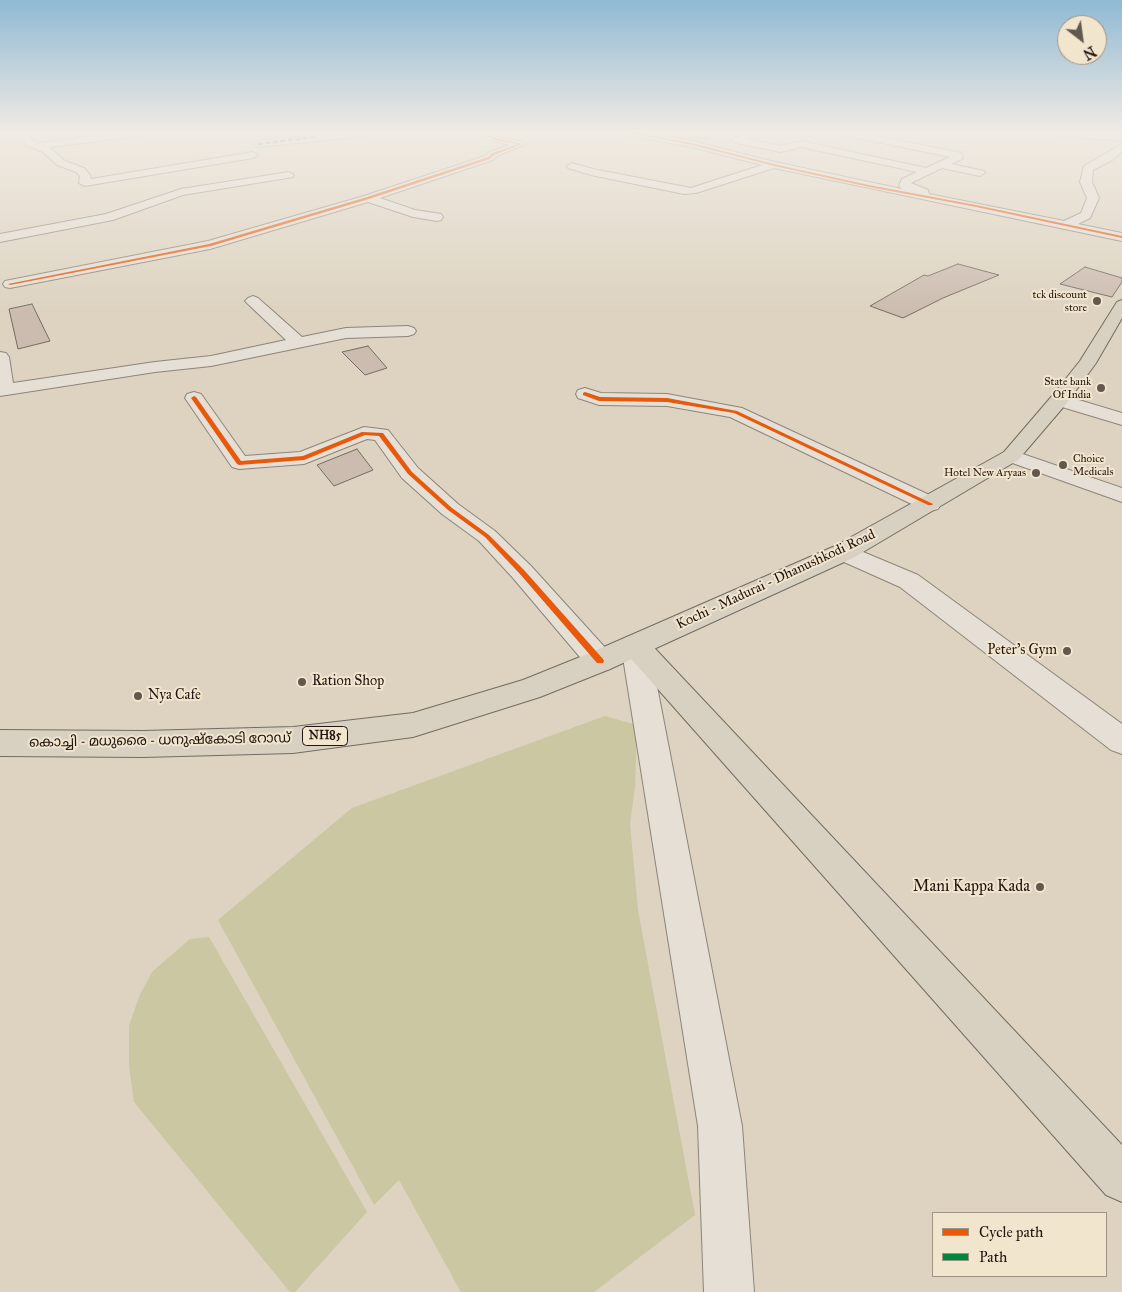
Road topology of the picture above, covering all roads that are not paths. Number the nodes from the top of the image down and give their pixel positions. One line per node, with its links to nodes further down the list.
1 (177, 193): 11 (street)
2 (382, 193): 6 (street)
3 (912, 193): 7 (street)
4 (927, 193): 7 (street)
5 (1091, 193): 9 (street)
6 (368, 198): 8 (street); 12 (street)
7 (954, 202): 9 (street)
8 (437, 217)
9 (1065, 225): 10 (street)
10 (1122, 237)
11 (0, 238)
12 (5, 281): 13 (street)
13 (19, 298)
14 (253, 301): 17 (street)
15 (1122, 304): 22 (main road, Kochi - Madurai - Dhanushkodi Road / NH85)
16 (408, 331): 17 (street)
17 (299, 343): 19 (street)
18 (0, 358): 19 (street)
19 (1, 390)
20 (585, 394): 26 (street)
21 (194, 398): 29 (street)
22 (1059, 400): 23 (street); 24 (main road, Kochi - Madurai - Dhanushkodi Road / NH85)
23 (1122, 419)
24 (1011, 456): 25 (street); 26 (main road, Kochi - Madurai - Dhanushkodi Road / NH85)
25 (1122, 495)
26 (930, 504): 27 (main road, Kochi - Madurai - Dhanushkodi Road / NH85)
27 (844, 552): 28 (main road, Kochi - Madurai - Dhanushkodi Road / NH85); 30 (street)
28 (635, 645): 29 (main road, കൊച്ചി - മധുരൈ - ധനുഷ്‌കോടി റോഡ് / NH85); 32 (main road); 33 (street)
29 (600, 661): 31 (main road, കൊച്ചി - മധുരൈ - ധനുഷ്‌കോടി റോഡ് / NH85)
30 (1122, 741)
31 (0, 743)
32 (1122, 1179)
33 (729, 1292)

